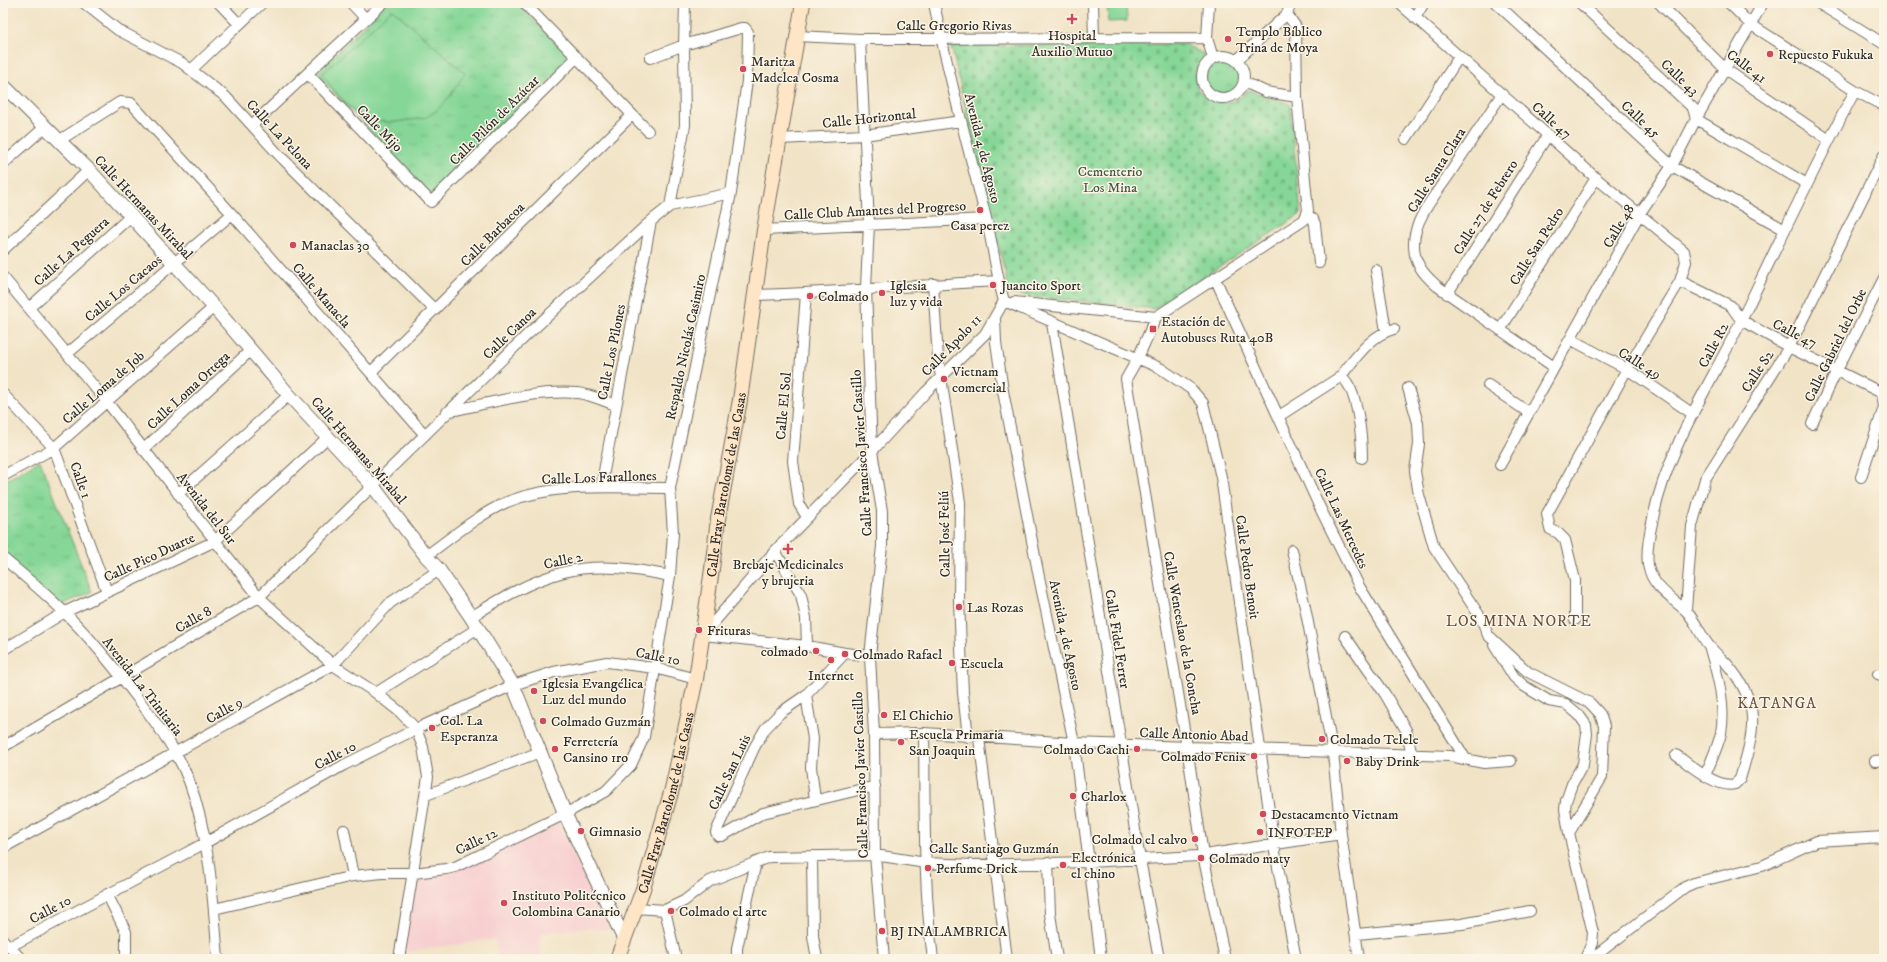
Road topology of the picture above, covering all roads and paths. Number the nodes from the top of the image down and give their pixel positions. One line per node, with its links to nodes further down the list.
1 (84, 3): 39 (street, Calle La Pelona)
2 (219, 3): 24 (street)
3 (262, 3): 24 (street)
4 (351, 3): 23 (street)
5 (383, 3): 23 (street)
6 (524, 3): 33 (street)
7 (685, 3): 32 (street)
8 (803, 3): 26 (main road, Calle Fray Bartolomé de las Casas)
9 (934, 3): 30 (street, Avenida 4 de Agosto)
10 (1093, 3): 27 (street)
11 (1209, 3): 28 (street)
12 (1291, 3): 21 (street)
13 (1398, 3): 22 (street, Calle 47)
14 (1424, 3): 22 (street)
15 (1496, 3): 61 (street, Calle 45)
16 (1580, 3): 48 (street, Calle 43)
17 (1659, 3): 38 (street, Calle 41)
18 (1729, 3): 25 (street)
19 (1763, 3): 25 (street, Calle 48)
20 (1818, 3): 31 (street)
21 (1287, 14): 37 (street); 45 (street)
22 (1415, 18): 34 (street, Calle 47)
23 (366, 19): 40 (street)
24 (239, 24): 39 (street)
25 (1750, 24): 38 (street, Calle 48); 43 (street)
26 (796, 36): 29 (street, Calle Gregorio Rivas); 55 (main road, Calle Fray Bartolomé de las Casas)
27 (1094, 38): 28 (street, Calle Gregorio Rivas); 30 (street, Calle Gregorio Rivas)
28 (1207, 38): 36 (street)
29 (860, 39): 30 (street, Calle Gregorio Rivas); 53 (street, Calle Francisco Javier Castillo)
30 (941, 39): 49 (street, Avenida 4 de Agosto)
31 (1884, 44)
32 (684, 45): 35 (street); 65 (street, Respaldo Nicolás Casimiro); 67 (street)
33 (577, 57): 47 (street); 66 (street, Calle Pilón de Azúcar)
34 (1460, 57): 44 (street, Calle 47); 56 (street)
35 (650, 58)
36 (1213, 58): 37 (street); 41 (street)
37 (1237, 60): 41 (street)
38 (1725, 69): 48 (street, Calle 48); 58 (street, Calle 41)
39 (191, 70): 50 (street, Calle La Pelona)
40 (308, 74): 50 (street); 66 (street, Calle Mijo)
41 (1244, 82): 45 (street)
42 (3, 84): 51 (street, Calle Hermanas Mirabal)
43 (1855, 91): 46 (street); 58 (street, Calle R2)
44 (1502, 94): 54 (street, Calle 47); 89 (street, Calle Santa Clara)
45 (1298, 97): 70 (street)
46 (1884, 106)
47 (632, 115): 52 (street); 94 (street, Calle Barbacoa)
48 (1696, 119): 61 (street, Calle 48); 64 (street, Calle 43)
49 (961, 121): 53 (street, Calle Horizontal); 72 (street, Avenida 4 de Agosto)
50 (252, 125): 94 (street, Calle La Pelona)
51 (45, 127): 57 (street, Calle Hermanas Mirabal); 60 (street)
52 (648, 131)
53 (864, 135): 55 (street, Calle Horizontal); 74 (street, Calle Francisco Javier Castillo)
54 (1548, 135): 63 (street, Calle 47); 89 (street, Calle 27 de Febrero)
55 (780, 139): 75 (main road, Calle Fray Bartolomé de las Casas)
56 (1406, 139)
57 (60, 140): 62 (street, Calle Hermanas Mirabal); 69 (street, Calle Manacla)
58 (1828, 140): 64 (street, Calle R2)
59 (1884, 155): 101 (street, Calle S2)
60 (3, 164)
61 (1672, 166): 68 (street, Calle 48); 76 (street, Calle 45)
62 (89, 170): 71 (street, Calle Hermanas Mirabal); 77 (street)
63 (1596, 178): 68 (street, Calle 47); 99 (street, Calle San Pedro)
64 (1807, 184): 76 (street, Calle R2)
65 (731, 193): 67 (street); 134 (street, Respaldo Nicolás Casimiro)
66 (431, 202)
67 (670, 206): 73 (street, Calle Canoa)
68 (1640, 213): 85 (street, Calle 47); 100 (street, Calle 48)
69 (232, 214): 78 (street, Calle Los Cacaos); 108 (street, Calle Manacla)
70 (1307, 215): 79 (street); 82 (street)
71 (131, 216): 78 (street, Calle Hermanas Mirabal); 93 (street, Calle La Peguera)
72 (986, 219): 74 (street, Calle Club Amantes del Progreso); 84 (street, Avenida 4 de Agosto)
73 (651, 221): 117 (street, Calle Los Pilones); 118 (street, Calle Canoa)
74 (869, 224): 75 (street, Calle Club Amantes del Progreso); 87 (street, Calle Francisco Javier Castillo)
75 (764, 230): 90 (main road, Calle Fray Bartolomé de las Casas)
76 (1785, 230): 97 (street, Calle R2)
77 (3, 250)
78 (174, 263): 92 (street, Calle Hermanas Mirabal); 103 (street, Calle Los Cacaos)
79 (1319, 263)
80 (1376, 270): 110 (street)
81 (3, 276): 93 (street, Avenida del Sur)
82 (1215, 278): 95 (street); 121 (street, Calle Las Mercedes)
83 (1884, 278): 107 (street, Calle Gabriel del Orbe)
84 (998, 281): 86 (street); 91 (street, Avenida 4 de Agosto)
85 (1680, 281): 97 (street, Calle 47); 106 (street)
86 (933, 284): 87 (street); 109 (street, Calle José Feliú)
87 (866, 288): 88 (street); 127 (street, Calle Francisco Javier Castillo)
88 (806, 294): 90 (street); 136 (street, Calle El Sol)
89 (1447, 294): 99 (street, Calle Santa Clara)
90 (755, 295): 150 (main road, Calle Fray Bartolomé de las Casas)
91 (1004, 301): 95 (street); 96 (street, Calle Apolo 11); 98 (street, Calle Pedro Benoit)
92 (214, 307): 102 (street, Calle Hermanas Mirabal); 116 (street, Calle Loma de Job)
93 (29, 308): 103 (street, Avenida del Sur)
94 (435, 310): 108 (street, Calle Barbacoa)
95 (1156, 317): 104 (street, Calle Wenceslao de la Concha)
96 (995, 318): 109 (street, Calle Apolo 11); 170 (street, Avenida 4 de Agosto)
97 (1741, 320): 101 (street, Calle 47); 120 (street, Calle R2)
98 (1052, 323): 104 (street, Calle Pedro Benoit); 171 (street, Calle Fidel Ferrer)
99 (1500, 330): 105 (street, Calle Santa Clara)
100 (1570, 339): 105 (street, Calle 48); 106 (street, Calle 49)
101 (1789, 347): 107 (street, Calle 47); 146 (street, Calle S2)
102 (251, 350): 115 (street, Calle Hermanas Mirabal); 126 (street, Calle Loma Ortega)
103 (68, 354): 116 (street, Avenida del Sur)
104 (1138, 358): 173 (street, Calle Wenceslao de la Concha); 174 (street, Calle Pedro Benoit)
105 (1554, 367): 119 (street, Calle 48)
106 (1627, 369): 120 (street, Calle 49); 148 (street)
107 (1837, 370): 113 (street, Calle 47); 122 (street, Calle Gabriel del Orbe)
108 (371, 372): 123 (street, Calle Manacla)
109 (942, 376): 127 (street, Calle Apolo 11); 168 (street, Calle José Feliú)
110 (1340, 377): 121 (street); 128 (street)
111 (1488, 385): 119 (street)
112 (1408, 388): 151 (street)
113 (1883, 391): 131 (street)
114 (3, 394): 125 (street, Calle 1)
115 (289, 394): 124 (street, Calle Hermanas Mirabal); 135 (street)
116 (107, 402): 125 (street, Calle Loma de Job); 126 (street, Avenida del Sur)
117 (616, 405): 118 (street); 133 (street, Calle Los Pilones)
118 (447, 412): 123 (street, Calle Canoa)
119 (1528, 412): 129 (street, Calle 48)
120 (1693, 414): 146 (street, Calle R2)
121 (1279, 416): 180 (street, Calle Las Mercedes)
122 (1812, 424)
123 (425, 435): 132 (street, Calle Canoa)
124 (328, 437): 132 (street, Calle Hermanas Mirabal); 137 (street, Calle Pico Duarte)
125 (54, 448): 130 (street, Calle Loma de Job); 144 (street, Calle 1)
126 (143, 450): 135 (street, Avenida del Sur)
127 (872, 451): 136 (street, Calle Apolo 11); 157 (street, Calle Francisco Javier Castillo)
128 (1362, 458)
129 (1500, 465)
130 (3, 476)
131 (1861, 477)
132 (372, 485): 140 (street, Calle Hermanas Mirabal); 145 (street, Calle 8)
133 (600, 487): 134 (street, Calle Los Farallones); 140 (street, Calle Los Farallones)
134 (670, 488): 143 (street, Respaldo Nicolás Casimiro)
135 (178, 494): 137 (street, Avenida del Sur)
136 (807, 517): 139 (street, Calle Apolo 11)
137 (215, 541): 144 (street, Calle Pico Duarte); 145 (street, Avenida del Sur)
138 (1292, 550): 177 (street)
139 (775, 551): 150 (street, Calle Apolo 11); 153 (street)
140 (426, 556): 142 (street, Calle Hermanas Mirabal)
141 (5, 561): 147 (street, Avenida La Trinitaria)
142 (439, 570): 149 (street, Calle Hermanas Mirabal); 158 (street, Calle 9)
143 (670, 576): 149 (street, Calle 2); 159 (street, Respaldo Nicolás Casimiro)
144 (107, 592): 147 (street, Calle Pico Duarte)
145 (259, 598): 158 (street, Avenida del Sur); 160 (street, Calle 8)
146 (1686, 610): 154 (street)
147 (64, 612): 155 (street, Calle Pico Duarte); 160 (street, Avenida La Trinitaria)
148 (1575, 620)
149 (474, 622): 162 (street, Calle Hermanas Mirabal); 163 (street, Calle 2)
150 (703, 635): 153 (street); 161 (main road, Calle Fray Bartolomé de las Casas)
151 (1488, 635): 188 (street); 188 (street)
152 (1345, 636): 178 (street)
153 (807, 646): 156 (street)
154 (1709, 647): 182 (street); 182 (street)
155 (3, 650)
156 (845, 653): 157 (street); 164 (street, Calle San Luis)
157 (870, 656): 166 (street, Calle Francisco Javier Castillo)
158 (333, 664): 163 (street, Avenida del Sur); 175 (street, Calle 9)
159 (655, 668): 161 (street, Calle 10); 162 (street, Calle 10); 186 (street, Calle 12)
160 (122, 677): 172 (street, Calle 8); 175 (street, Avenida La Trinitaria)
161 (696, 679): 206 (main road, Calle Fray Bartolomé de las Casas)
162 (513, 686): 165 (street, Calle 10); 176 (street, Calle Hermanas Mirabal)
163 (376, 693): 165 (street, Avenida del Sur)
164 (806, 695): 185 (street); 185 (street, Calle San Luis)
165 (416, 729): 184 (street); 191 (street, Calle 10)
166 (874, 734): 167 (street, Calle Antonio Abad); 183 (street, Calle Francisco Javier Castillo)
167 (924, 734): 168 (street, Calle Antonio Abad); 201 (street)
168 (968, 737): 169 (street, Calle Antonio Abad)
169 (979, 738): 170 (street, Calle Antonio Abad); 202 (street)
170 (1074, 743): 171 (street, Calle Antonio Abad); 200 (street, Avenida 4 de Agosto)
171 (1121, 745): 173 (street, Calle Antonio Abad); 197 (street, Calle Fidel Ferrer)
172 (3, 747)
173 (1188, 747): 174 (street, Calle Antonio Abad); 195 (street, Calle Wenceslao de la Concha)
174 (1260, 750): 177 (street, Calle Antonio Abad); 192 (street, Calle Pedro Benoit)
175 (176, 752): 191 (street, Avenida La Trinitaria); 193 (street, Calle 9)
176 (540, 752): 184 (street); 186 (street, Calle Hermanas Mirabal)
177 (1332, 753): 178 (street, Calle Antonio Abad); 189 (street)
178 (1412, 755): 180 (street, Calle Antonio Abad)
179 (1676, 755): 182 (street)
180 (1465, 758): 181 (street, Calle Antonio Abad)
181 (1511, 762)
182 (1705, 776)
183 (875, 786): 185 (street); 194 (street, Calle Francisco Javier Castillo)
184 (426, 795): 203 (street)
185 (815, 800)
186 (565, 814): 203 (street, Calle 12); 211 (street, Calle Hermanas Mirabal)
187 (344, 830): 204 (street)
188 (1569, 833): 230 (street)
189 (1340, 834): 192 (street, Calle Santiago Guzmán); 210 (street)
190 (1884, 837): 231 (street)
191 (205, 843): 205 (street, Calle 10); 207 (street, Avenida La Trinitaria)
192 (1275, 845): 195 (street, Calle Santiago Guzmán); 228 (street, Calle Pedro Benoit)
193 (3, 848)
194 (876, 855): 196 (street, Calle Santiago Guzmán); 201 (street, Calle Santiago Guzmán); 221 (street, Calle Francisco Javier Castillo)
195 (1203, 855): 197 (street, Calle Santiago Guzmán); 227 (street, Calle Wenceslao de la Concha)
196 (812, 856): 198 (street, Calle Santiago Guzmán); 220 (street)
197 (1140, 860): 200 (street, Calle Santiago Guzmán); 226 (street, Calle Fidel Ferrer)
198 (756, 862): 208 (street, Calle Santiago Guzmán); 219 (street)
199 (1048, 862): 200 (street, Calle Santiago Guzmán); 202 (street, Calle Santiago Guzmán); 224 (street)
200 (1088, 862): 225 (street, Avenida 4 de Agosto)
201 (926, 863): 202 (street, Calle Santiago Guzmán); 222 (street)
202 (995, 864): 223 (street)
203 (414, 873): 204 (street, Calle 12); 216 (street)
204 (353, 876): 207 (street, Calle 12)
205 (107, 894): 212 (street, Calle 10); 214 (street)
206 (636, 908): 208 (street, Calle Santiago Guzmán); 211 (main road, Calle Fray Bartolomé de las Casas)
207 (214, 909): 215 (street, Avenida La Trinitaria)
208 (665, 910): 218 (street)
209 (1530, 911): 210 (street)
210 (1357, 934): 229 (street)
211 (624, 939): 217 (main road, Calle Fray Bartolomé de las Casas)
212 (6, 943): 213 (street)
213 (21, 959)
214 (126, 959)
215 (218, 959)
216 (399, 959)
217 (617, 959)
218 (676, 959)
219 (737, 959)
220 (816, 959)
221 (884, 959)
222 (933, 959)
223 (1007, 959)
224 (1057, 959)
225 (1101, 959)
226 (1159, 959)
227 (1226, 959)
228 (1296, 959)
229 (1359, 959)
230 (1584, 959)
231 (1591, 959)

